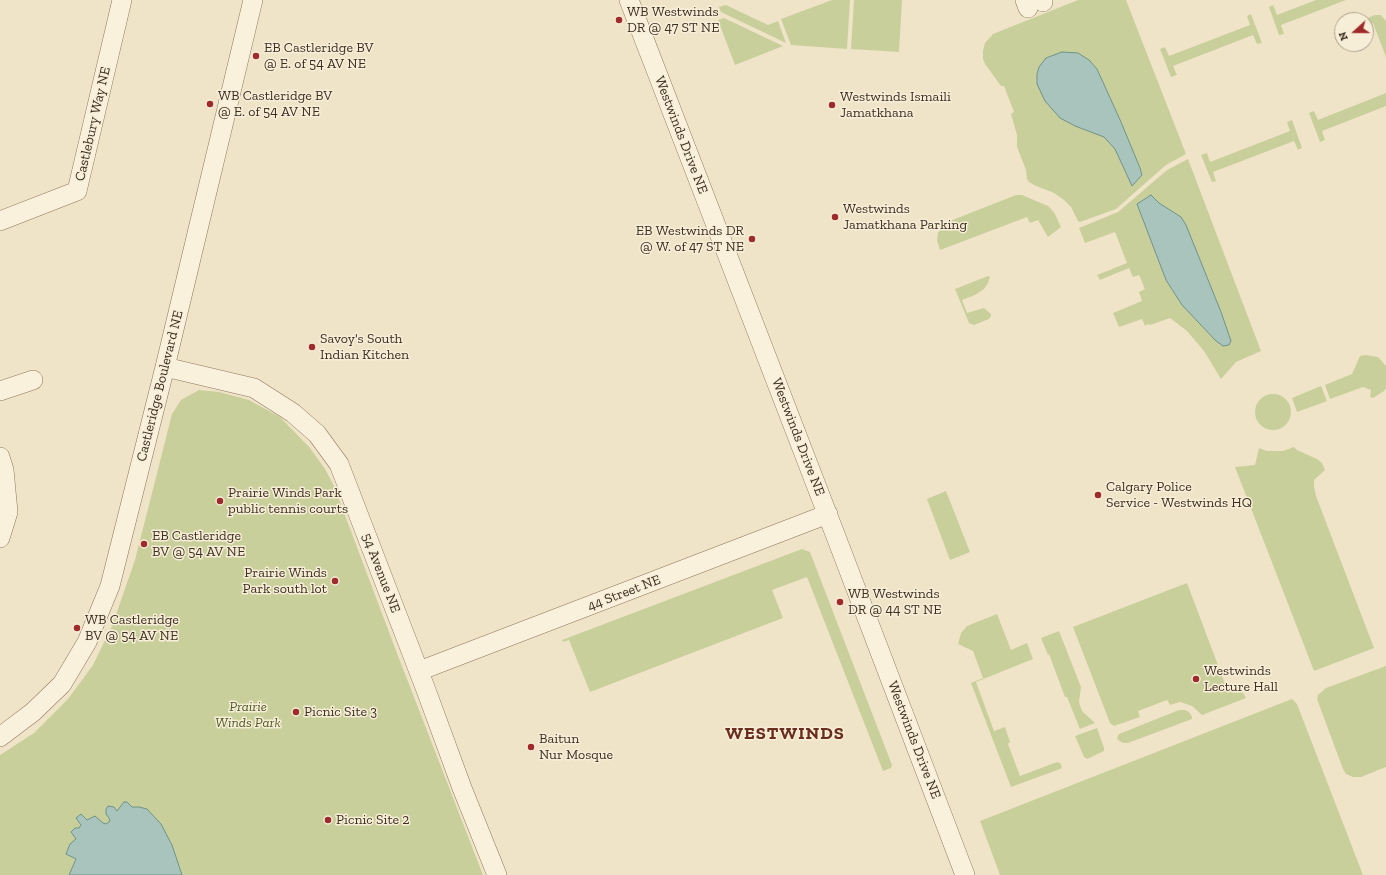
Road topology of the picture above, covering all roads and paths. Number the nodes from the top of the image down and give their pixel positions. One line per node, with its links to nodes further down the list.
1 (122, 0): 4 (street, Castlebury Way NE)
2 (254, 0): 5 (street, Castleridge Boulevard NE)
3 (630, 0): 9 (street, Westwinds Drive NE)
4 (0, 221)
5 (165, 367): 11 (street, 54 Avenue NE); 12 (street, Castleridge Boulevard NE)
6 (34, 380): 7 (street)
7 (0, 392)
8 (0, 457): 10 (street)
9 (828, 514): 11 (street, 44 Street NE); 14 (street, Westwinds Drive NE)
10 (0, 538)
11 (419, 671): 13 (street, 54 Avenue NE)
12 (0, 737)
13 (497, 875)
14 (965, 875)

